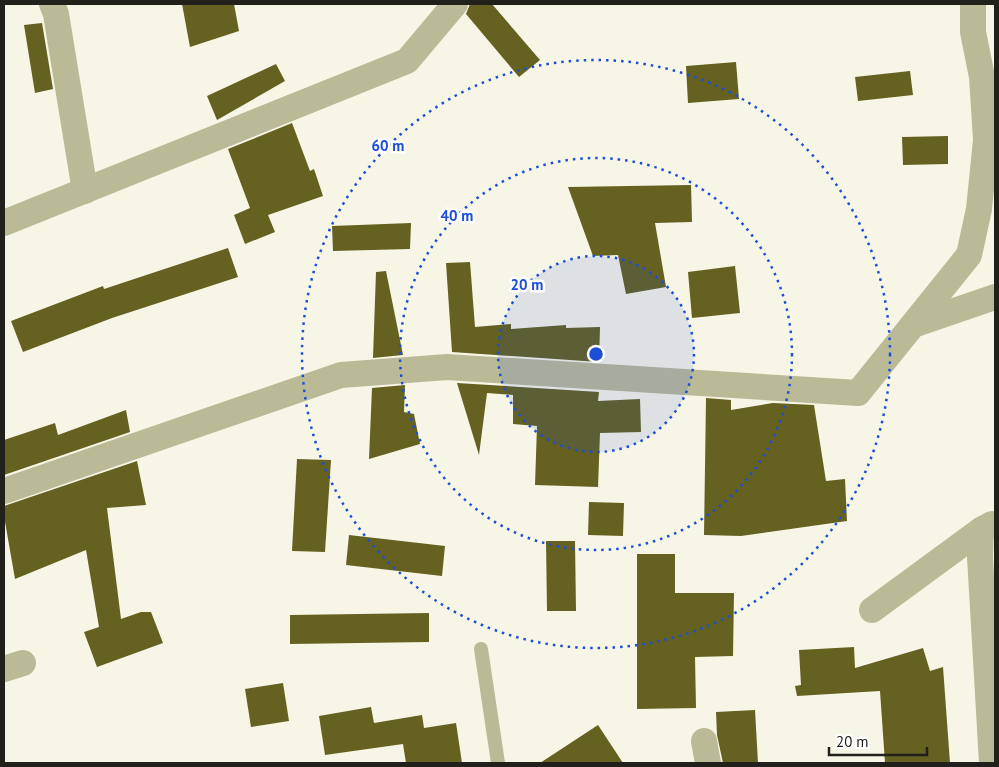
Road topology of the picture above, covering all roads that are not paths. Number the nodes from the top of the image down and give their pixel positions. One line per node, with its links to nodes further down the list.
1 (52, 4): 4 (street)
2 (454, 4): 4 (street)
3 (973, 4): 7 (street)
4 (85, 191): 5 (street)
5 (4, 223)
6 (995, 298): 7 (street)
7 (913, 325): 8 (street)
8 (4, 492)
9 (988, 526): 10 (street); 13 (street)
10 (872, 610)
11 (481, 648): 12 (lane)
12 (498, 763)
13 (992, 763)

